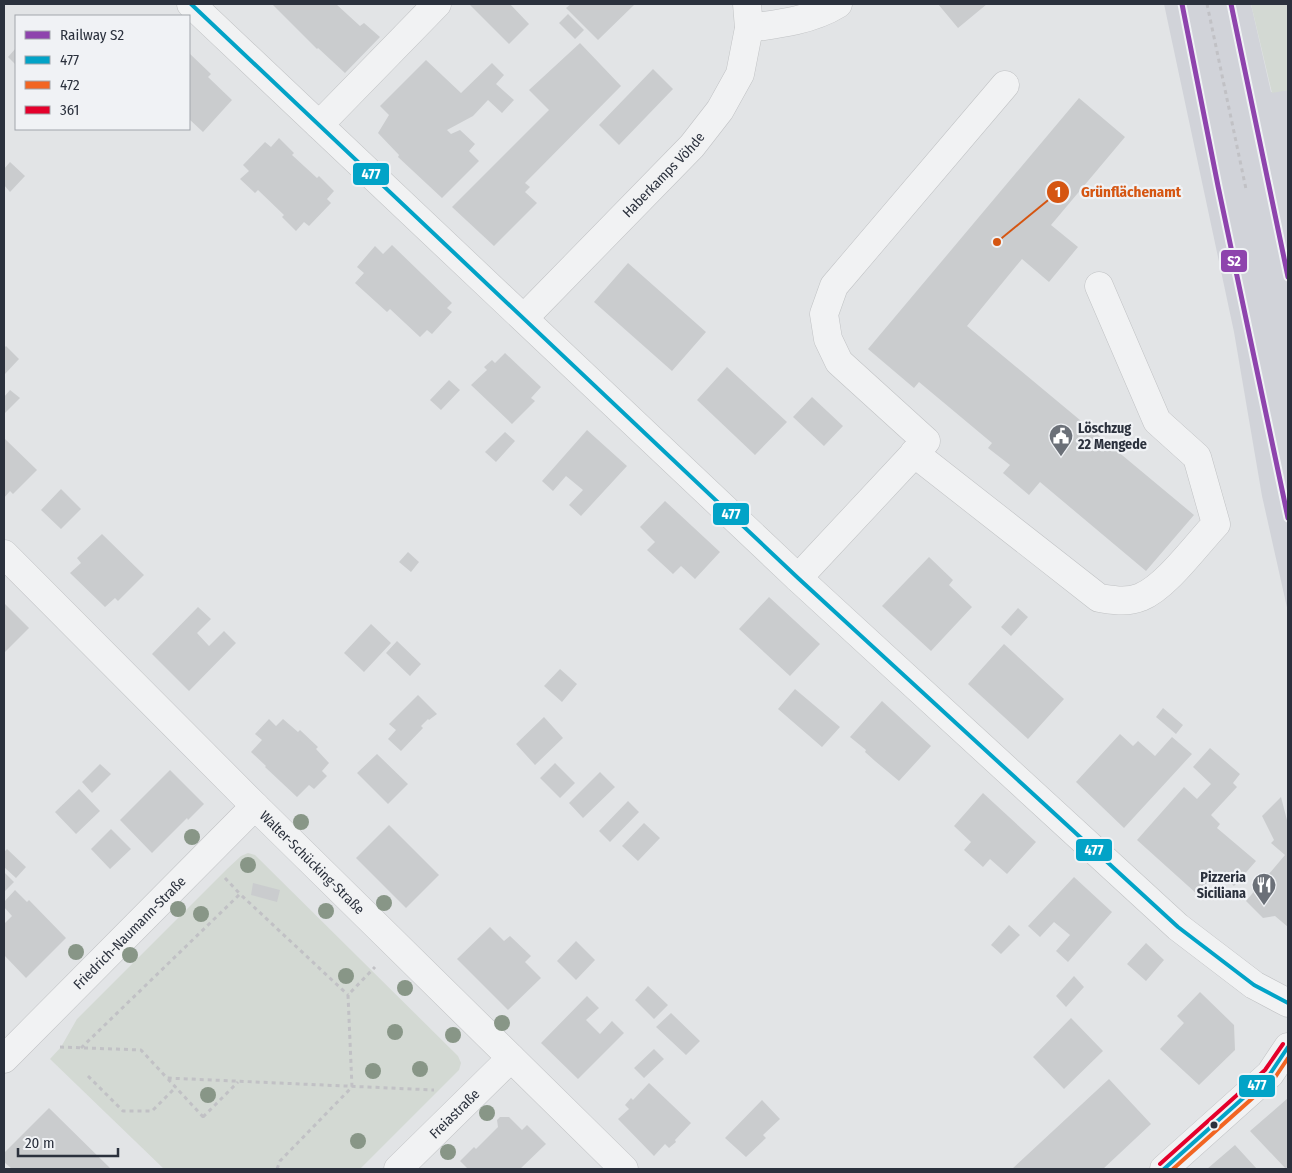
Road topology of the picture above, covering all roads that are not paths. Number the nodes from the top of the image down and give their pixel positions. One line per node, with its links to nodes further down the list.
1 (191, 4): 6 (street)
2 (437, 4): 6 (street)
3 (838, 4): 4 (street)
4 (748, 16): 8 (street, Haberkamps Vöhde)
5 (1004, 85): 9 (street)
6 (319, 125): 8 (street)
7 (1099, 286): 9 (street)
8 (524, 318): 11 (street)
9 (914, 453): 11 (street)
10 (4, 554): 12 (street, Walter-Schücking-Straße)
11 (798, 578): 13 (street)
12 (255, 806): 15 (street, Friedrich-Naumann-Straße); 16 (street, Walter-Schücking-Straße)
13 (1288, 1003)
14 (1288, 1047): 19 (street)
15 (10, 1052)
16 (511, 1058): 17 (street, Freiastraße); 18 (street, Walter-Schücking-Straße)
17 (398, 1169)
18 (624, 1169)
19 (1164, 1169)

